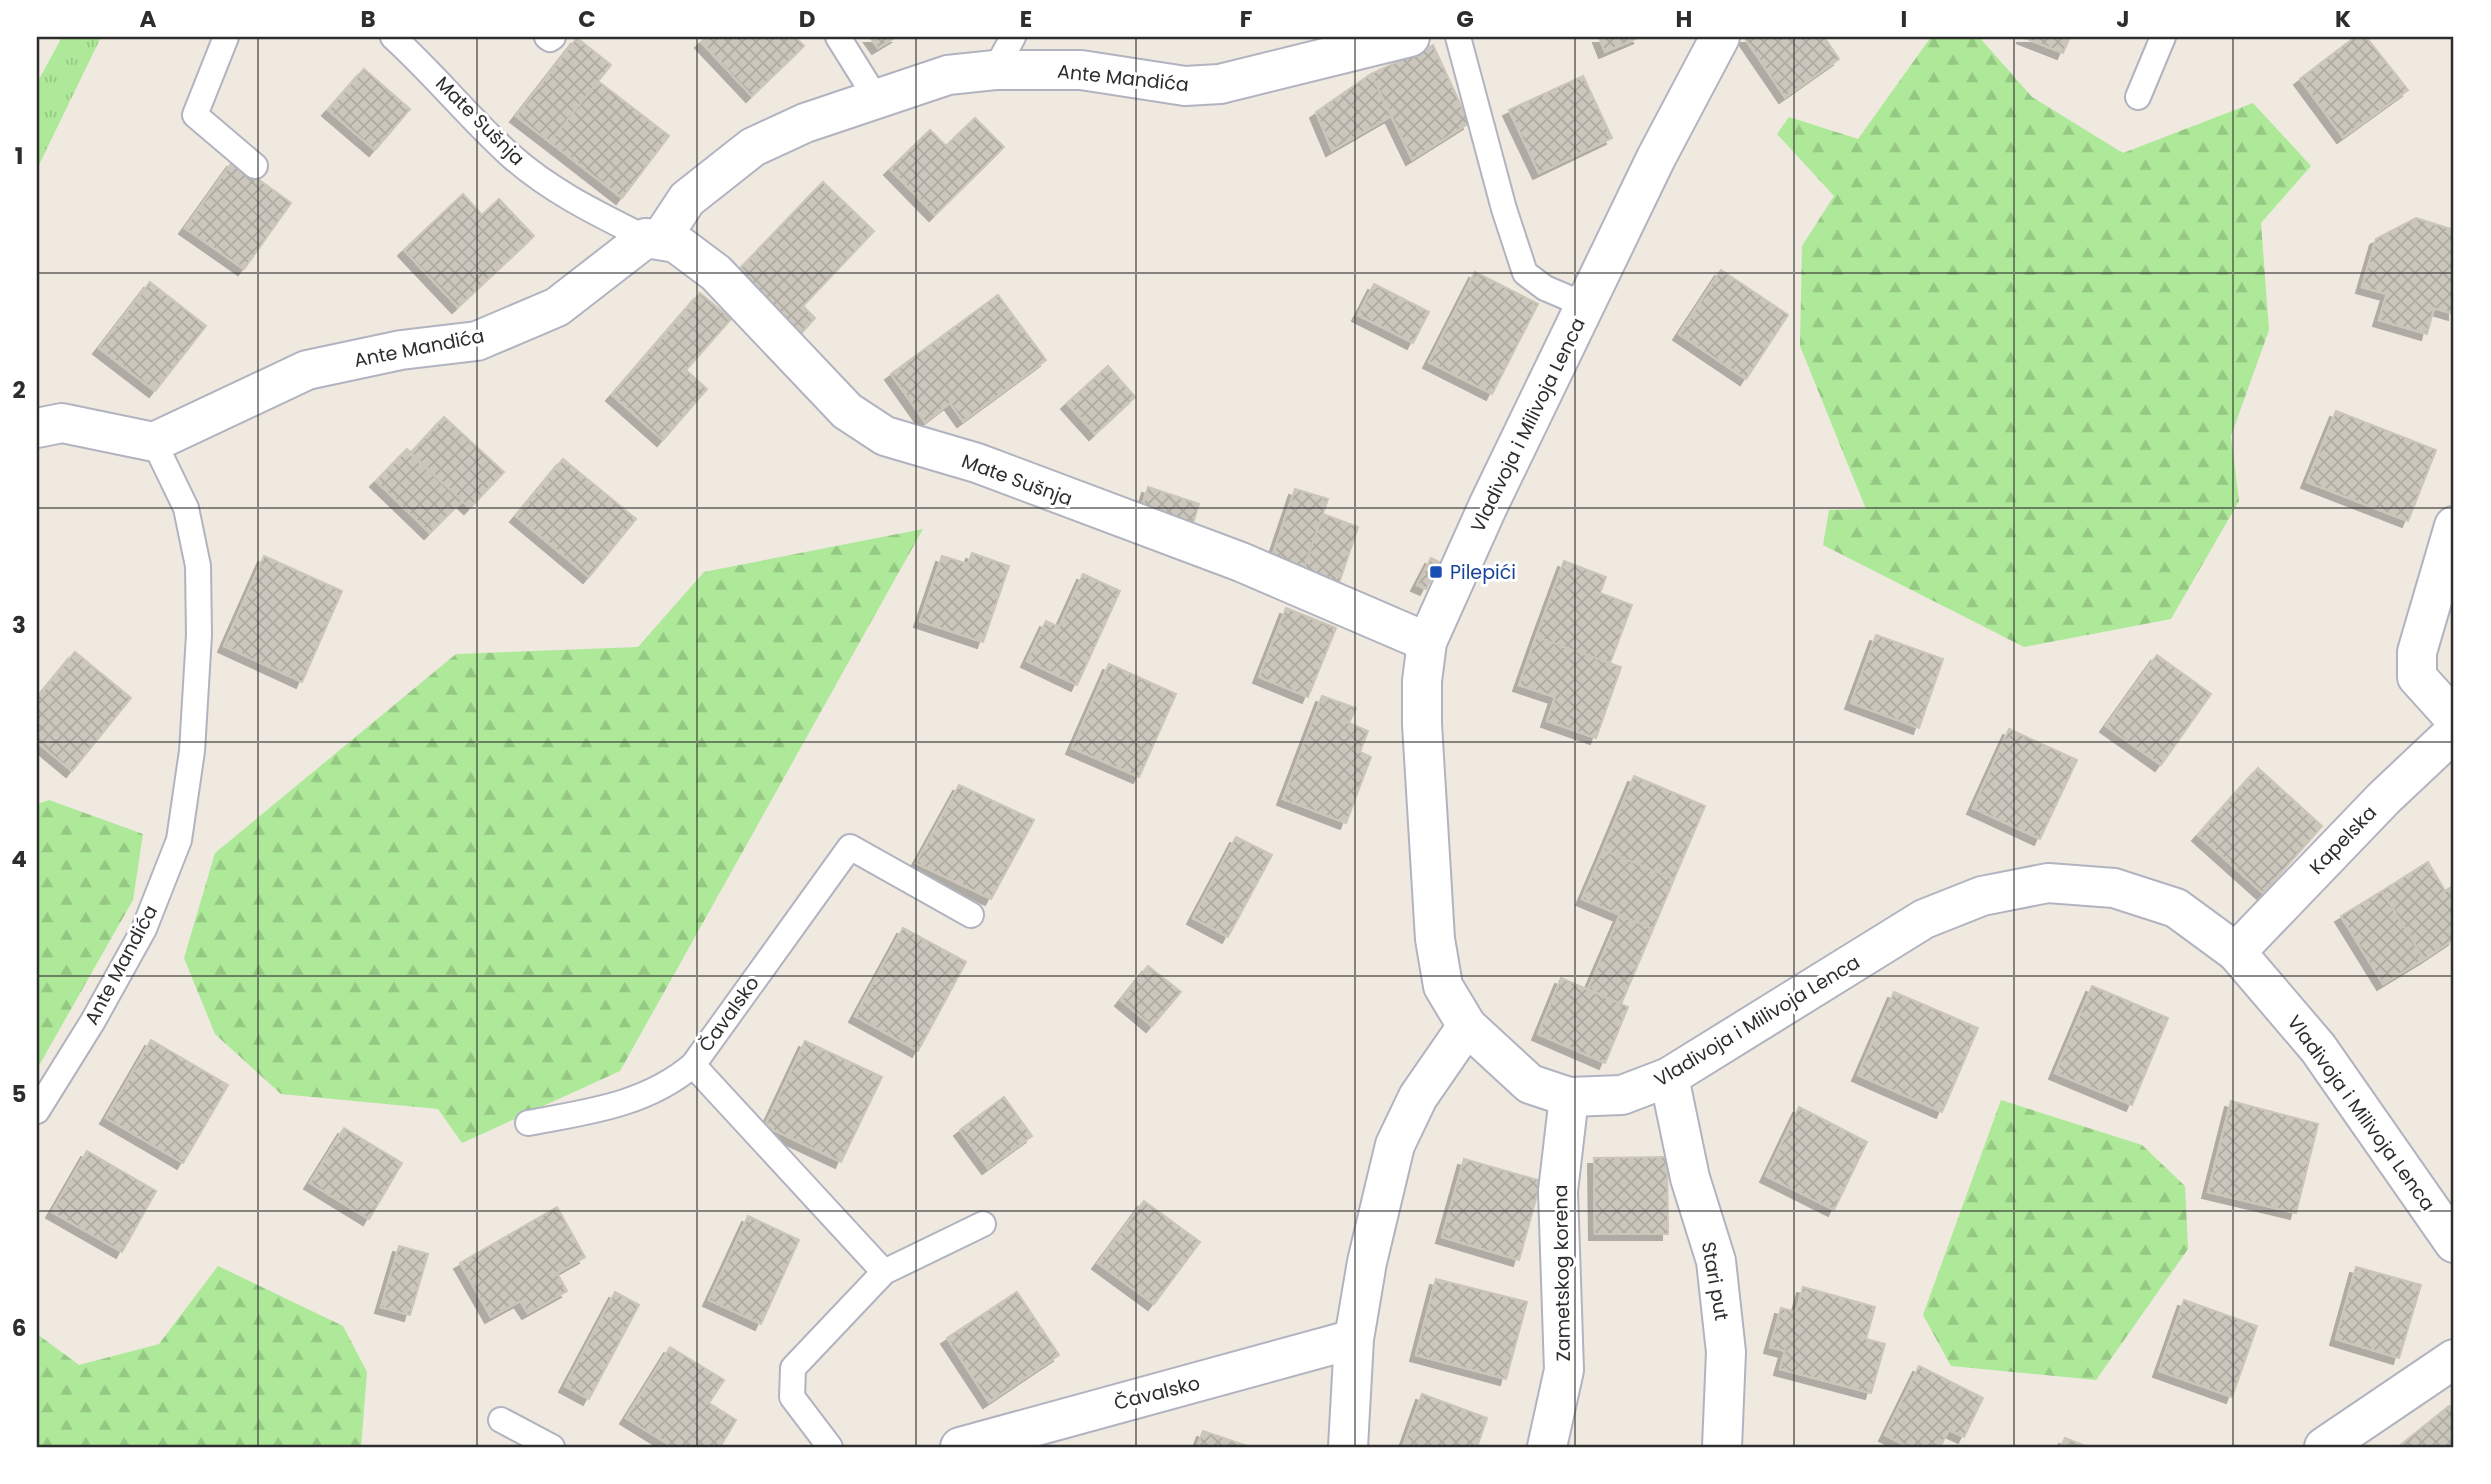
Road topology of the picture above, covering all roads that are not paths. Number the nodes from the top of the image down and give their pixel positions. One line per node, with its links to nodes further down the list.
1 (226, 37): 14 (lane)
2 (547, 37): 3 (lane)
3 (553, 37)
4 (838, 37): 13 (lane)
5 (1013, 37): 11 (lane)
6 (1410, 37): 11 (street, Ante Mandića)
7 (1458, 37): 16 (lane)
8 (1720, 37): 16 (street, Vladivoja i Milivoja Lenca)
9 (2163, 37): 12 (lane)
10 (403, 40): 15 (lane, Mate Sušnja)
11 (995, 70): 13 (street, Ante Mandića)
12 (2138, 97)
13 (876, 98): 15 (street, Ante Mandića)
14 (255, 166)
15 (653, 239): 18 (street, Ante Mandića); 20 (street, Mate Sušnja)
16 (1585, 305): 20 (street, Vladivoja i Milivoja Lenca)
17 (37, 428): 18 (street)
18 (154, 442): 29 (lane, Ante Mandića)
19 (2454, 526): 21 (street)
20 (1427, 642): 25 (street, Vladivoja i Milivoja Lenca)
21 (2454, 718)
22 (2454, 732): 24 (street, Kapelska)
23 (971, 915): 26 (lane, Čavalsko)
24 (2236, 952): 27 (street, Vladivoja i Milivoja Lenca); 32 (street, Vladivoja i Milivoja Lenca)
25 (1467, 1026): 28 (street, Vladivoja i Milivoja Lenca); 34 (street)
26 (693, 1065): 30 (lane); 33 (lane, Čavalsko)
27 (1669, 1077): 28 (street, Vladivoja i Milivoja Lenca); 42 (street, Stari put)
28 (1569, 1097): 41 (street, Zametskog korena)
29 (37, 1111)
30 (528, 1124)
31 (983, 1224): 33 (lane)
32 (2454, 1243)
33 (884, 1272): 38 (lane)
34 (1354, 1339): 39 (street, Čavalsko); 40 (street)
35 (2454, 1359): 43 (street)
36 (501, 1420): 37 (lane)
37 (552, 1447)
38 (830, 1447)
39 (960, 1447)
40 (1348, 1447)
41 (1547, 1447)
42 (1722, 1447)
43 (2324, 1447)

